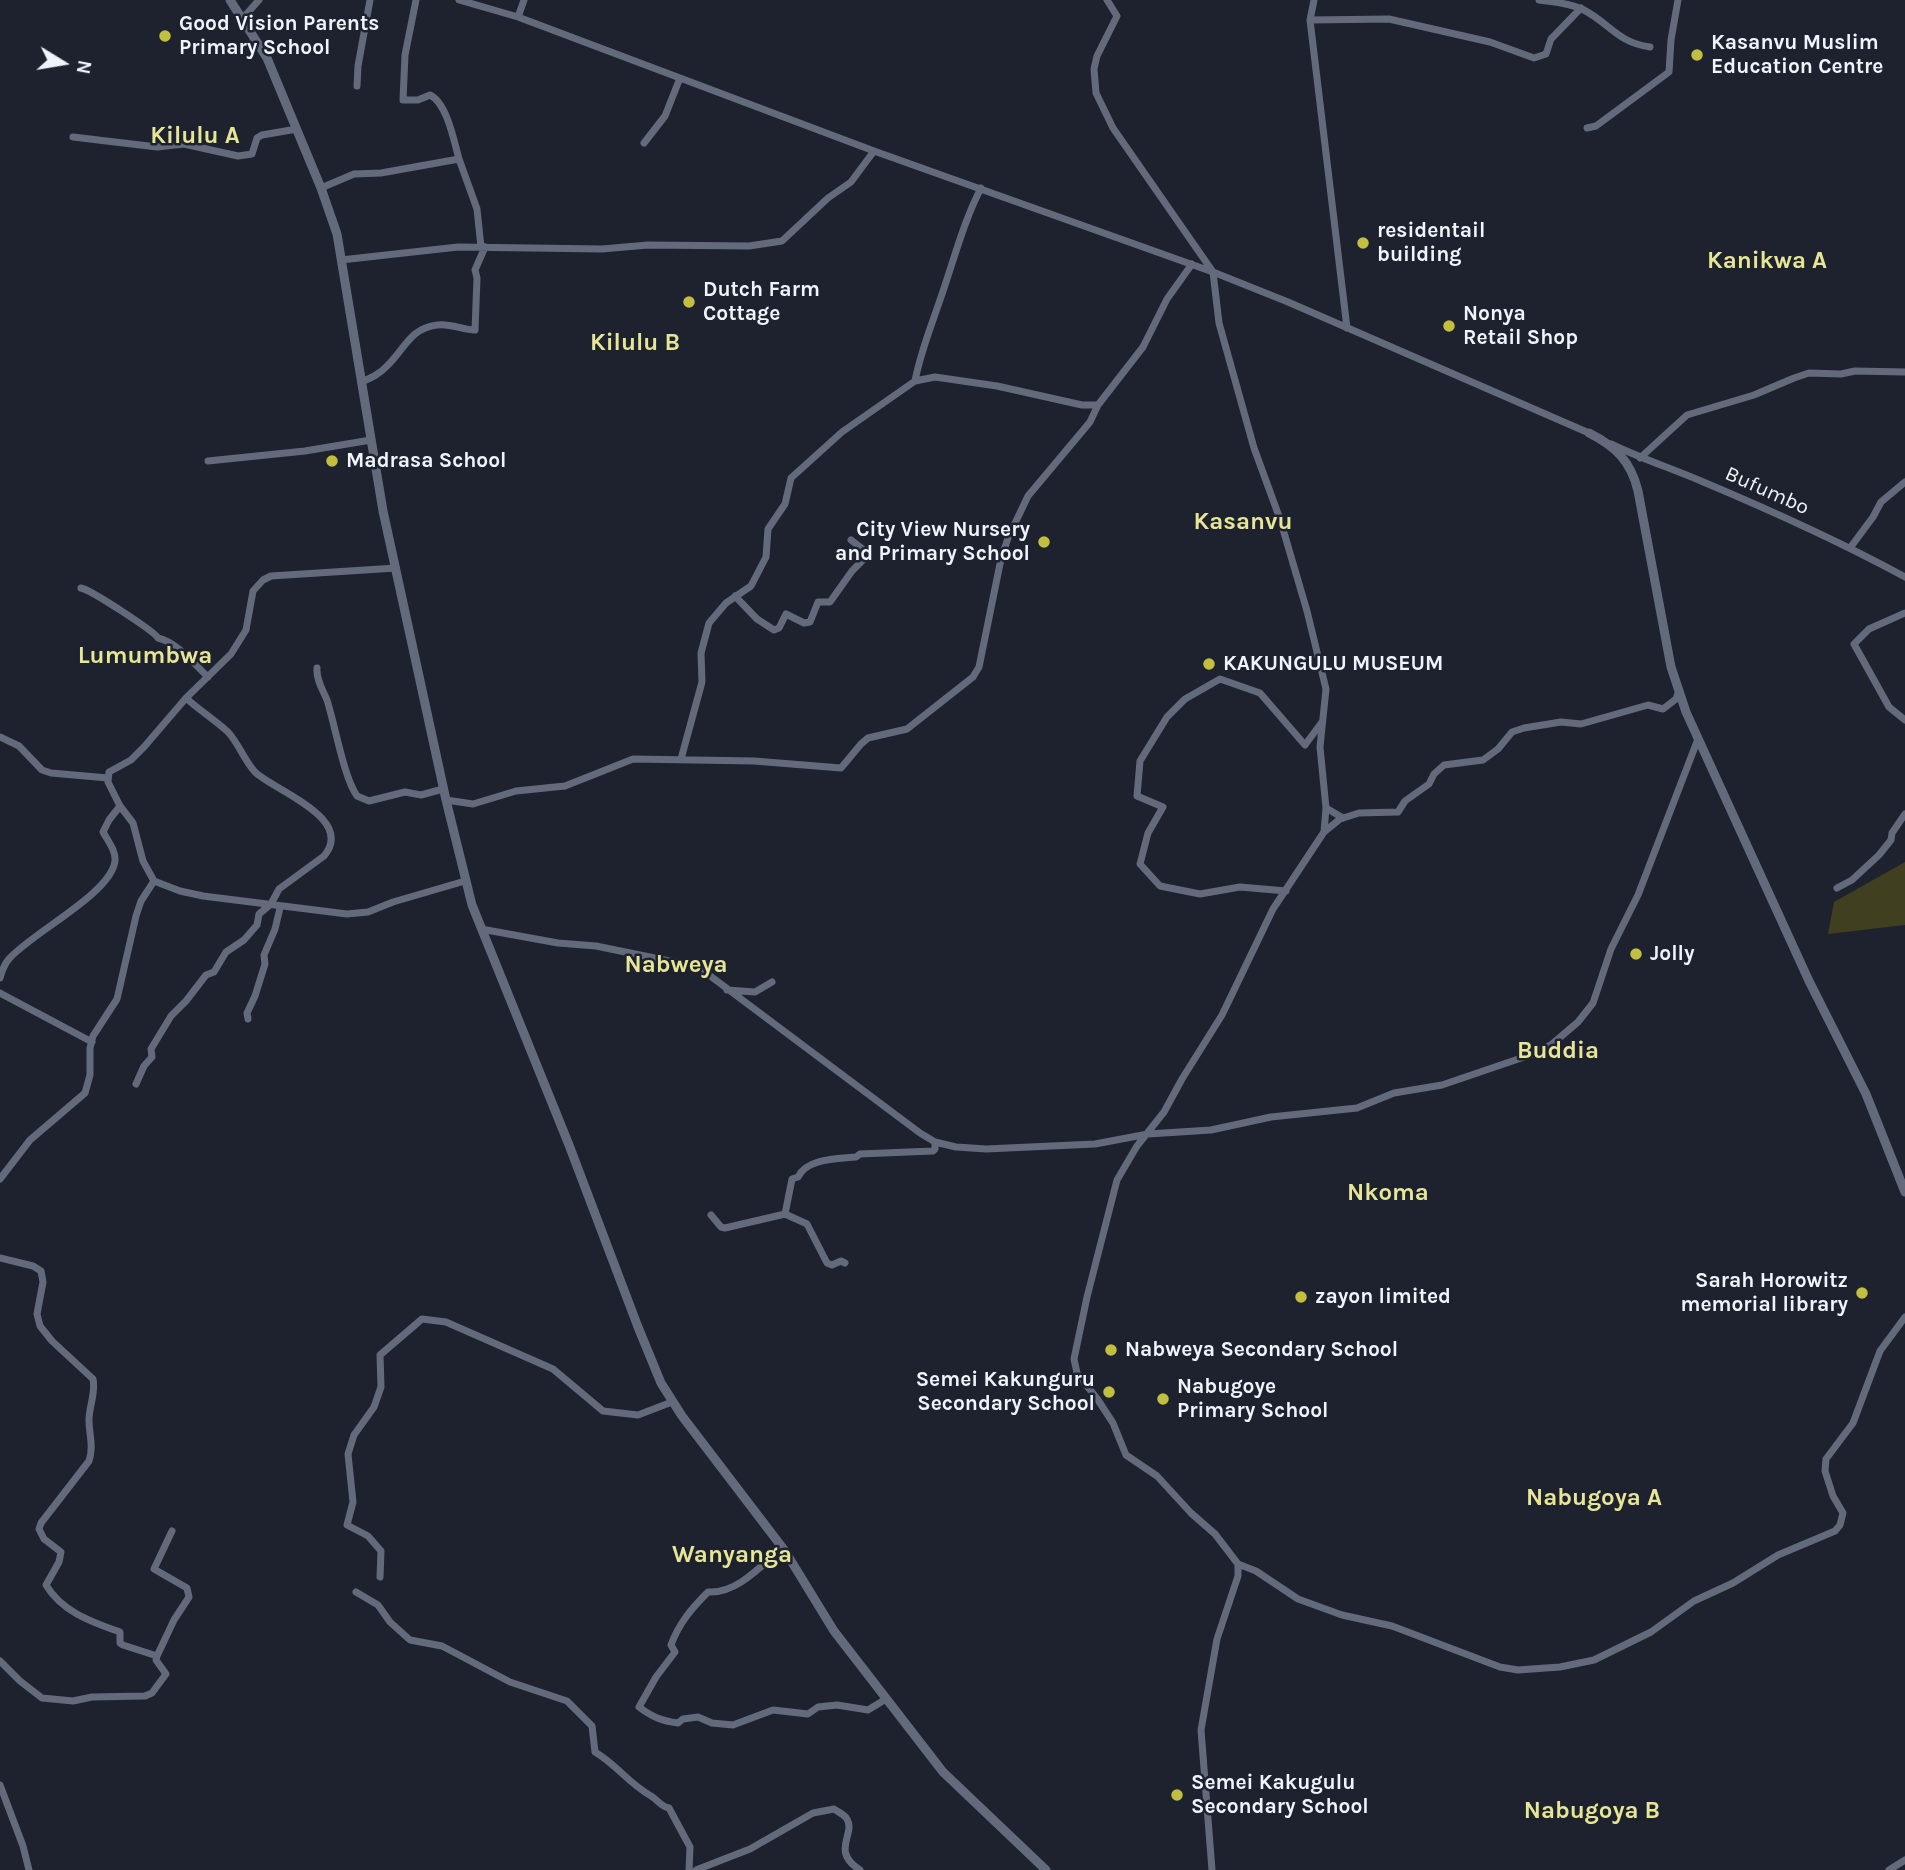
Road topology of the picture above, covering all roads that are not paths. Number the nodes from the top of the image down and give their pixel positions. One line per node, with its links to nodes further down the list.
1 (230, 0): 13 (street)
2 (259, 0): 13 (street)
3 (370, 0): 17 (street)
4 (416, 0): 23 (street)
5 (459, 0): 12 (street)
6 (524, 0): 12 (street)
7 (1107, 0): 29 (street)
8 (1314, 0): 14 (street)
9 (1539, 0): 11 (street)
10 (1678, 0): 18 (street)
11 (1581, 8): 14 (street); 15 (street)
12 (518, 17): 16 (street)
13 (243, 18): 19 (street)
14 (1310, 20): 30 (street)
15 (1650, 47)
16 (680, 78): 21 (street); 22 (street)
17 (357, 86)
18 (1587, 128)
19 (297, 129): 20 (street); 24 (street)
20 (73, 137)
21 (644, 143)
22 (874, 151): 25 (street); 26 (street)
23 (459, 159): 24 (street); 26 (street)
24 (321, 188): 27 (street)
25 (981, 188): 28 (street); 32 (street)
26 (483, 247): 27 (street); 33 (street)
27 (341, 260): 33 (street)
28 (1192, 264): 29 (street); 34 (street)
29 (1213, 272): 30 (street); 52 (street)
30 (1348, 328): 35 (street)
31 (1905, 372): 38 (street)
32 (915, 380): 34 (street); 46 (street)
33 (361, 382): 36 (street)
34 (1098, 405): 56 (street)
35 (1589, 433): 37 (street)
36 (371, 440): 39 (street); 43 (street)
37 (1610, 444): 38 (street, Bufumbo); 50 (street)
38 (1640, 458): 42 (street, Bufumbo)
39 (208, 461)
40 (1905, 482): 42 (street)
41 (851, 540): 46 (street)
42 (1850, 548): 44 (street, Bufumbo)
43 (396, 568): 49 (street); 58 (street)
44 (1905, 578)
45 (81, 588): 49 (street)
46 (735, 596): 56 (street)
47 (1905, 612): 53 (street)
48 (317, 668): 58 (street)
49 (208, 677): 51 (street)
50 (1679, 689): 55 (street); 63 (street)
51 (186, 698): 57 (street); 69 (street)
52 (1324, 720): 61 (street); 68 (street)
53 (1905, 720)
54 (0, 737): 57 (street)
55 (1698, 739): 79 (street); 84 (street)
56 (681, 759): 59 (street)
57 (108, 778): 60 (street)
58 (443, 789): 59 (street)
59 (446, 800): 66 (street)
60 (120, 806): 65 (street); 72 (street)
61 (1325, 808): 63 (street); 64 (street)
62 (1905, 814): 67 (street)
63 (1342, 818): 64 (street)
64 (1324, 832): 68 (street)
65 (154, 881): 69 (street); 77 (street)
66 (465, 881): 70 (street); 71 (street)
67 (1837, 888)
68 (1286, 891): 79 (street)
69 (271, 904): 70 (street); 78 (street)
70 (280, 908): 76 (street)
71 (480, 929): 74 (street); 90 (street)
72 (0, 978)
73 (772, 982): 74 (street)
74 (727, 990): 81 (street)
75 (0, 993): 77 (street)
76 (248, 1018)
77 (92, 1042): 83 (street)
78 (136, 1084)
79 (1148, 1134): 80 (street); 82 (street)
80 (1131, 1138): 81 (street); 82 (street)
81 (935, 1142): 86 (street)
82 (1130, 1157): 93 (street)
83 (0, 1179)
84 (1905, 1192)
85 (711, 1214): 86 (street)
86 (785, 1214): 88 (street)
87 (0, 1258): 96 (street)
88 (845, 1263)
89 (1905, 1317): 93 (street)
90 (672, 1402): 92 (street); 94 (street)
91 (172, 1531): 96 (street)
92 (783, 1547): 98 (street); 98 (street)
93 (1238, 1564): 106 (street)
94 (380, 1577)
95 (356, 1592): 102 (street)
96 (157, 1656): 97 (street)
97 (0, 1661)
98 (886, 1699): 105 (street)
99 (0, 1785): 101 (street)
100 (1905, 1860): 107 (street)
101 (29, 1870)
102 (688, 1870)
103 (696, 1870): 104 (street)
104 (860, 1870)
105 (1046, 1870)
106 (1212, 1870)
107 (1889, 1870)

